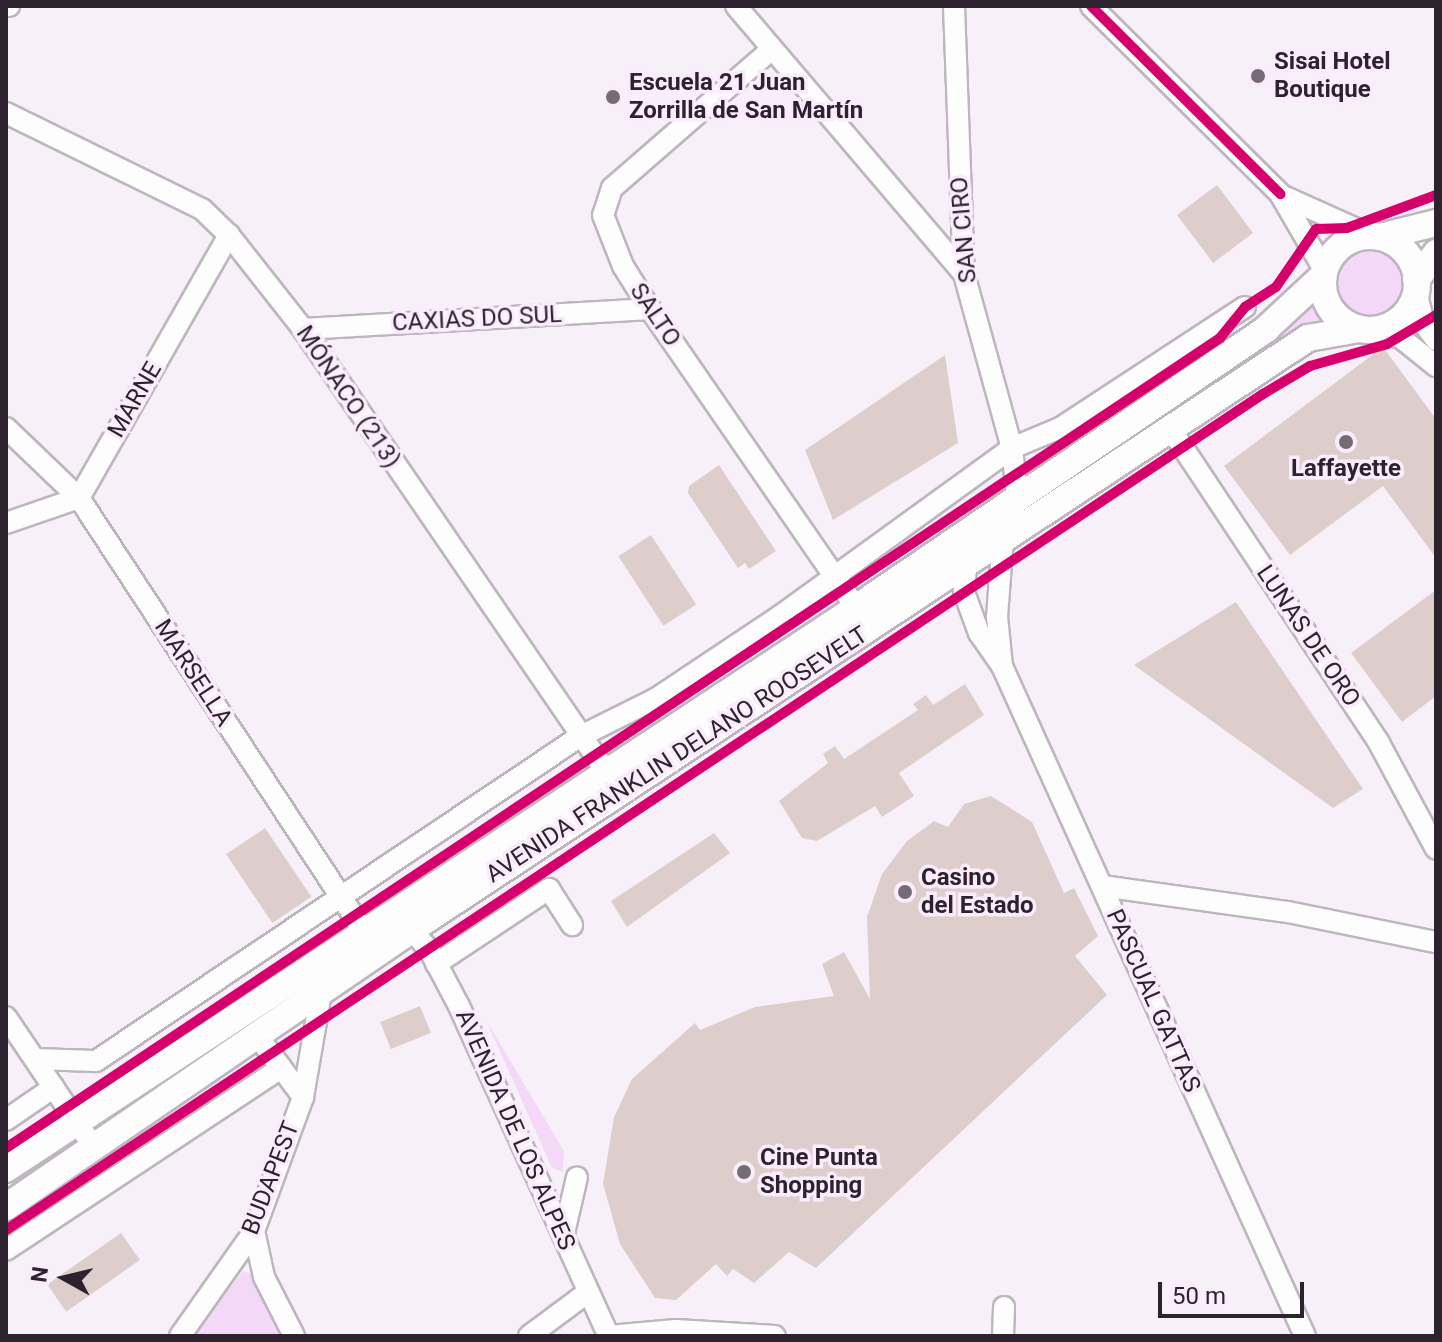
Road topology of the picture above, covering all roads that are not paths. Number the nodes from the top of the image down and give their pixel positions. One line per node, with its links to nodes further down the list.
1 (736, 6): 4 (street)
2 (954, 6): 11 (street, SAN CIRO)
3 (1091, 6): 6 (street)
4 (772, 49): 11 (street); 15 (street, SALTO)
5 (6, 113): 8 (street, MÓNACO (213))
6 (1280, 194): 9 (street); 12 (street)
7 (1436, 223): 9 (main road)
8 (229, 235): 16 (street, MÓNACO (213)); 25 (street, MARNE)
9 (1376, 237): 12 (main road); 13 (main road)
10 (1436, 253): 13 (main road)
11 (964, 274): 22 (street, SAN CIRO)
12 (1324, 274): 17 (main road); 23 (main road, AVENIDA FRANKLIN DELANO ROOSEVELT)
13 (1416, 285): 17 (main road); 18 (street)
14 (1245, 307): 22 (street)
15 (650, 309): 16 (street, CAXIAS DO SUL); 29 (street, SALTO)
16 (303, 329): 32 (street, MÓNACO (213))
17 (1366, 330): 19 (street); 21 (main road, AVENIDA FRANKLIN DELANO ROOSEVELT)
18 (1436, 340)
19 (1436, 366)
20 (6, 428): 25 (street, MARSELLA)
21 (1170, 428): 27 (main road, AVENIDA FRANKLIN DELANO ROOSEVELT); 34 (street, LUNAS DE ORO)
22 (1012, 448): 24 (street, SAN CIRO); 29 (street)
23 (1044, 478): 24 (main road, AVENIDA FRANKLIN DELANO ROOSEVELT); 28 (street)
24 (1017, 495): 30 (main road, AVENIDA FRANKLIN DELANO ROOSEVELT)
25 (79, 498): 26 (street); 36 (street, MARSELLA)
26 (6, 523)
27 (1003, 538): 28 (main road, AVENIDA FRANKLIN DELANO ROOSEVELT); 31 (street, PASCUAL GATTAS)
28 (964, 564): 31 (street, PASCUAL GATTAS); 37 (main road, AVENIDA FRANKLIN DELANO ROOSEVELT)
29 (832, 575): 30 (street, SALTO); 32 (street)
30 (856, 608): 33 (main road, AVENIDA FRANKLIN DELANO ROOSEVELT)
31 (1002, 666): 35 (street, PASCUAL GATTAS)
32 (579, 737): 33 (street, MÓNACO (213)); 36 (street)
33 (607, 773): 37 (main road, AVENIDA FRANKLIN DELANO ROOSEVELT)
34 (1436, 849)
35 (1102, 886): 40 (street); 66 (street, PASCUAL GATTAS)
36 (342, 900): 39 (street, MARSELLA); 45 (street)
37 (404, 921): 39 (main road, AVENIDA FRANKLIN DELANO ROOSEVELT); 41 (street, AVENIDA DE LOS ALPES); 42 (main road, AVENIDA FRANKLIN DELANO ROOSEVELT)
38 (572, 925): 41 (street)
39 (364, 932): 50 (main road, AVENIDA FRANKLIN DELANO ROOSEVELT)
40 (1436, 942)
41 (436, 964): 53 (street, AVENIDA DE LOS ALPES)
42 (321, 993): 44 (main road, AVENIDA FRANKLIN DELANO ROOSEVELT); 48 (street, BUDAPEST)
43 (6, 1017): 45 (street)
44 (259, 1038): 46 (street, BUDAPEST); 51 (main road, AVENIDA FRANKLIN DELANO ROOSEVELT)
45 (35, 1059): 47 (street)
46 (281, 1068): 48 (street, BUDAPEST); 57 (street)
47 (54, 1087): 49 (street); 50 (street)
48 (303, 1097): 55 (street, BUDAPEST)
49 (6, 1120)
50 (77, 1121): 51 (street); 52 (main road, AVENIDA FRANKLIN DELANO ROOSEVELT)
51 (95, 1149): 54 (main road, AVENIDA FRANKLIN DELANO ROOSEVELT)
52 (6, 1169)
53 (543, 1188): 56 (street, AVENIDA DE LOS ALPES); 56 (street)
54 (6, 1207)
55 (254, 1231): 60 (street, BUDAPEST); 61 (street)
56 (564, 1237): 58 (street, AVENIDA DE LOS ALPES)
57 (6, 1250)
58 (587, 1293): 62 (street); 63 (street, AVENIDA DE LOS ALPES)
59 (1004, 1307): 65 (street)
60 (180, 1336)
61 (294, 1336)
62 (529, 1336)
63 (609, 1336): 64 (street)
64 (775, 1336)
65 (1003, 1336)
66 (1304, 1336)

